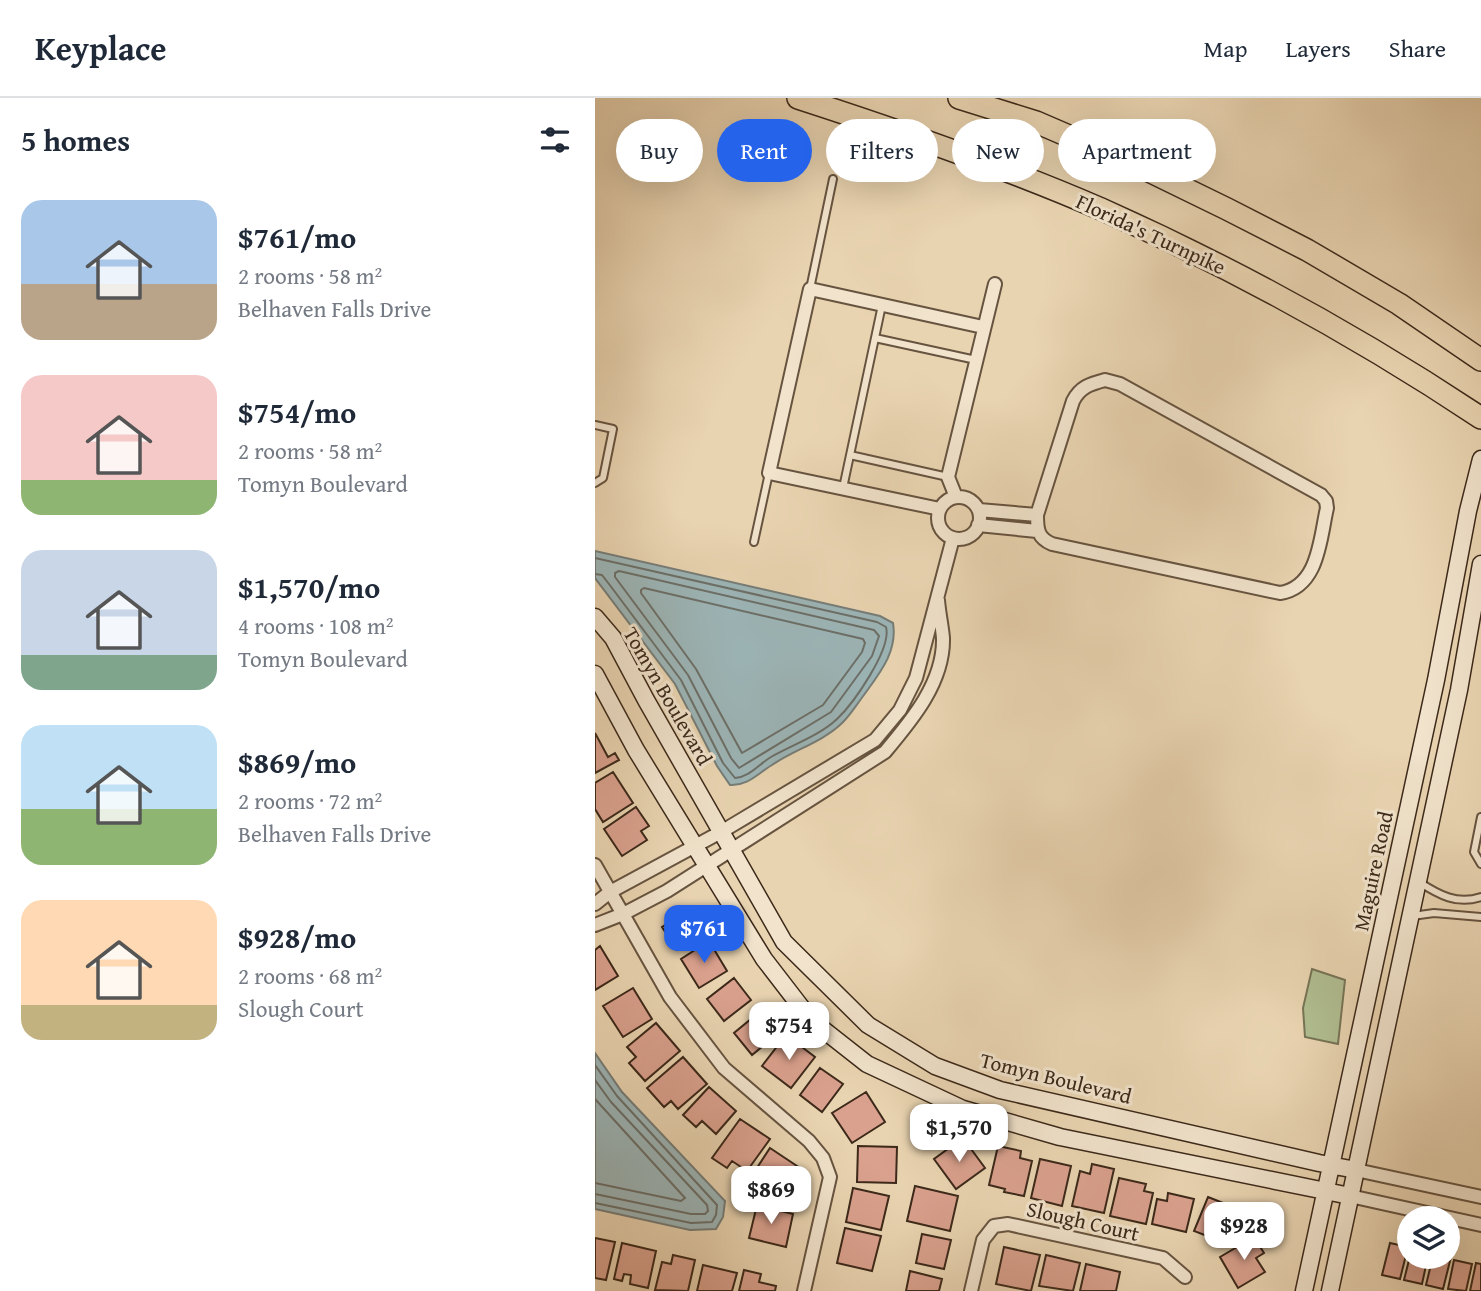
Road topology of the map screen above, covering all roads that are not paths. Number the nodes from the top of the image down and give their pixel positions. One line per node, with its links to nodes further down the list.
1 (798, 98): 15 (highway, Florida's Turnpike)
2 (959, 98): 4 (highway)
3 (989, 98): 5 (highway)
4 (1026, 119)
5 (1030, 119)
6 (1044, 125): 14 (highway)
7 (832, 182): 9 (lane)
8 (995, 284): 11 (street)
9 (810, 289): 10 (street); 19 (street)
10 (882, 305): 11 (street); 12 (lane)
11 (983, 327): 13 (street)
12 (875, 338): 13 (lane); 17 (lane)
13 (976, 360): 20 (street)
14 (1481, 360)
15 (1481, 418)
16 (595, 425): 21 (lane)
17 (850, 454): 20 (lane); 22 (lane)
18 (1481, 459): 55 (street, Maguire Road)
19 (769, 473): 22 (street); 30 (lane)
20 (949, 477): 23 (street)
21 (595, 483)
22 (842, 489): 24 (street)
23 (956, 497): 24 (street); 25 (street)
24 (940, 509): 29 (street)
25 (979, 510): 26 (street); 27 (street)
26 (1037, 515): 28 (street); 28 (street)
27 (978, 525): 28 (street); 29 (street)
28 (1037, 531)
29 (953, 538): 32 (street)
30 (754, 542)
31 (1481, 564): 45 (street)
32 (937, 593): 35 (street); 36 (street)
33 (595, 617): 38 (street, Tomyn Boulevard)
34 (595, 674): 39 (street)
35 (875, 740): 36 (street); 38 (street)
36 (885, 752): 40 (street)
37 (1481, 817): 41 (lane)
38 (721, 832): 39 (street); 40 (street, Tomyn Boulevard)
39 (695, 847): 43 (street); 44 (street)
40 (731, 850): 43 (street); 55 (street, Tomyn Boulevard)
41 (1481, 864)
42 (595, 865): 47 (street)
43 (707, 866): 46 (street); 57 (street)
44 (655, 868): 46 (street); 47 (street)
45 (1418, 881): 49 (lane); 52 (street)
46 (667, 891): 51 (street)
47 (610, 892): 50 (street); 51 (street)
48 (1481, 897): 49 (lane)
49 (1472, 900): 53 (lane)
50 (595, 904)
51 (623, 914): 54 (street); 62 (street)
52 (1411, 917): 53 (lane); 56 (street)
53 (1479, 917)
54 (595, 925)
55 (1331, 1166): 56 (street, Tomyn Boulevard); 57 (street, Maguire Road)
56 (1356, 1170): 58 (street); 59 (street, Tomyn Boulevard)
57 (1326, 1191): 58 (street); 64 (street, Maguire Road)
58 (1350, 1196): 60 (street); 65 (street)
59 (1481, 1197)
60 (1481, 1225)
61 (1185, 1277): 63 (street, Slough Court)
62 (804, 1291)
63 (971, 1291)
64 (1304, 1291)
65 (1330, 1291)

